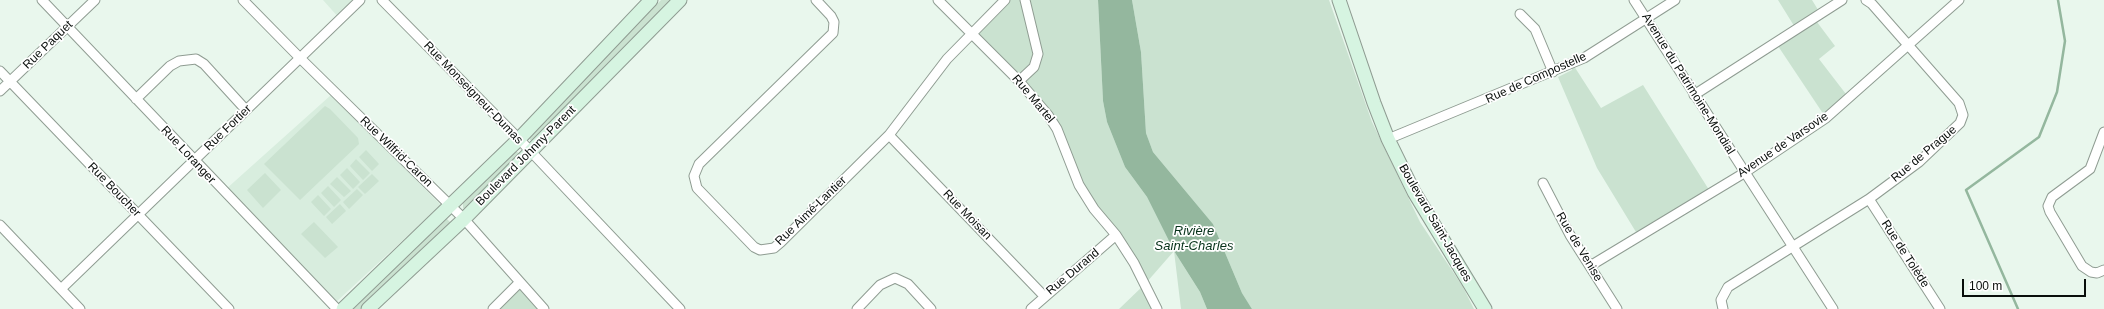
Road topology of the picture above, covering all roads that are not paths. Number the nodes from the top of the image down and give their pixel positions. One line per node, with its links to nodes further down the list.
1 (42, 0): 20 (street, Rue Loranger)
2 (95, 0): 20 (street, Rue Paquet)
3 (243, 0): 23 (street, Rue Wilfrid-Caron)
4 (360, 0): 23 (street, Rue Fortier)
5 (382, 0): 34 (street, Rue Monseigneur-Dumas)
6 (650, 0): 34 (street, Boulevard Johnny-Parent)
7 (680, 0): 36 (street, Boulevard Johnny-Parent)
8 (816, 0): 33 (street, Rue Aimé-Lantier)
9 (938, 0): 21 (street, Rue Martel)
10 (1005, 0): 21 (street, Rue Aimé-Lantier)
11 (1024, 0): 26 (street)
12 (1339, 0): 35 (street, Boulevard Saint-Jacques)
13 (1634, 0): 19 (street, Avenue du Patrimoine-Mondial)
14 (1675, 0): 19 (street, Rue de Compostelle)
15 (1842, 0): 29 (street)
16 (1866, 0): 22 (street, Rue de Prague)
17 (1959, 0): 22 (street, Avenue de Varsovie)
18 (1520, 14): 25 (street)
19 (1646, 18): 25 (street, Rue de Compostelle); 29 (street, Avenue du Patrimoine-Mondial)
20 (67, 27): 27 (street, Rue Paquet); 30 (street, Rue Loranger)
21 (971, 33): 26 (street, Rue Martel); 33 (street, Rue Aimé-Lantier)
22 (1908, 46): 38 (street, Avenue de Varsovie); 40 (street, Rue de Prague)
23 (300, 58): 31 (street, Rue Fortier); 41 (street, Rue Wilfrid-Caron)
24 (0, 71): 27 (street, Rue Boucher)
25 (1553, 72): 35 (street, Rue de Compostelle)
26 (1019, 81): 45 (street, Rue Martel)
27 (10, 82): 28 (street, Rue Paquet); 42 (street, Rue Boucher)
28 (0, 91)
29 (1694, 95): 38 (street, Avenue du Patrimoine-Mondial)
30 (136, 99): 31 (street); 37 (street, Rue Loranger)
31 (246, 110): 37 (street, Rue Fortier)
32 (2104, 132): 48 (street)
33 (889, 135): 51 (street, Rue Moisan)
34 (519, 139): 36 (street, Rue Monseigneur-Dumas); 41 (street, Boulevard Johnny-Parent)
35 (1388, 139): 64 (street, Boulevard Saint-Jacques)
36 (531, 152): 43 (street, Boulevard Johnny-Parent); 52 (street, Rue Monseigneur-Dumas)
37 (193, 161): 42 (street, Rue Fortier); 55 (street, Rue Loranger)
38 (1744, 173): 46 (street, Avenue du Patrimoine-Mondial); 47 (street, Avenue de Varsovie)
39 (1543, 183): 47 (street, Rue de Venise)
40 (1869, 199): 46 (street, Rue de Prague); 68 (street, Rue de Tolède)
41 (452, 206): 43 (street, Rue Wilfrid-Caron); 56 (street, Boulevard Johnny-Parent)
42 (138, 215): 50 (street, Rue Fortier); 54 (street, Rue Boucher)
43 (464, 219): 49 (street, Rue Wilfrid-Caron); 57 (street, Boulevard Johnny-Parent)
44 (0, 225): 50 (street)
45 (1116, 235): 51 (street, Rue Durand); 63 (street, Rue Martel)
46 (1793, 246): 66 (street, Rue de Prague); 67 (street, Avenue du Patrimoine-Mondial)
47 (1590, 266): 65 (street, Rue de Venise)
48 (2104, 270)
49 (519, 283): 58 (street); 59 (street, Rue Wilfrid-Caron)
50 (61, 289): 53 (street)
51 (1044, 296): 62 (street, Rue Durand)
52 (675, 307)
53 (80, 309)
54 (229, 309)
55 (336, 309)
56 (343, 309)
57 (368, 309)
58 (493, 309)
59 (544, 309)
60 (857, 309): 61 (street)
61 (931, 309)
62 (1031, 309)
63 (1158, 309)
64 (1485, 309)
65 (1617, 309)
66 (1724, 309)
67 (1833, 309)
68 (1940, 309)

